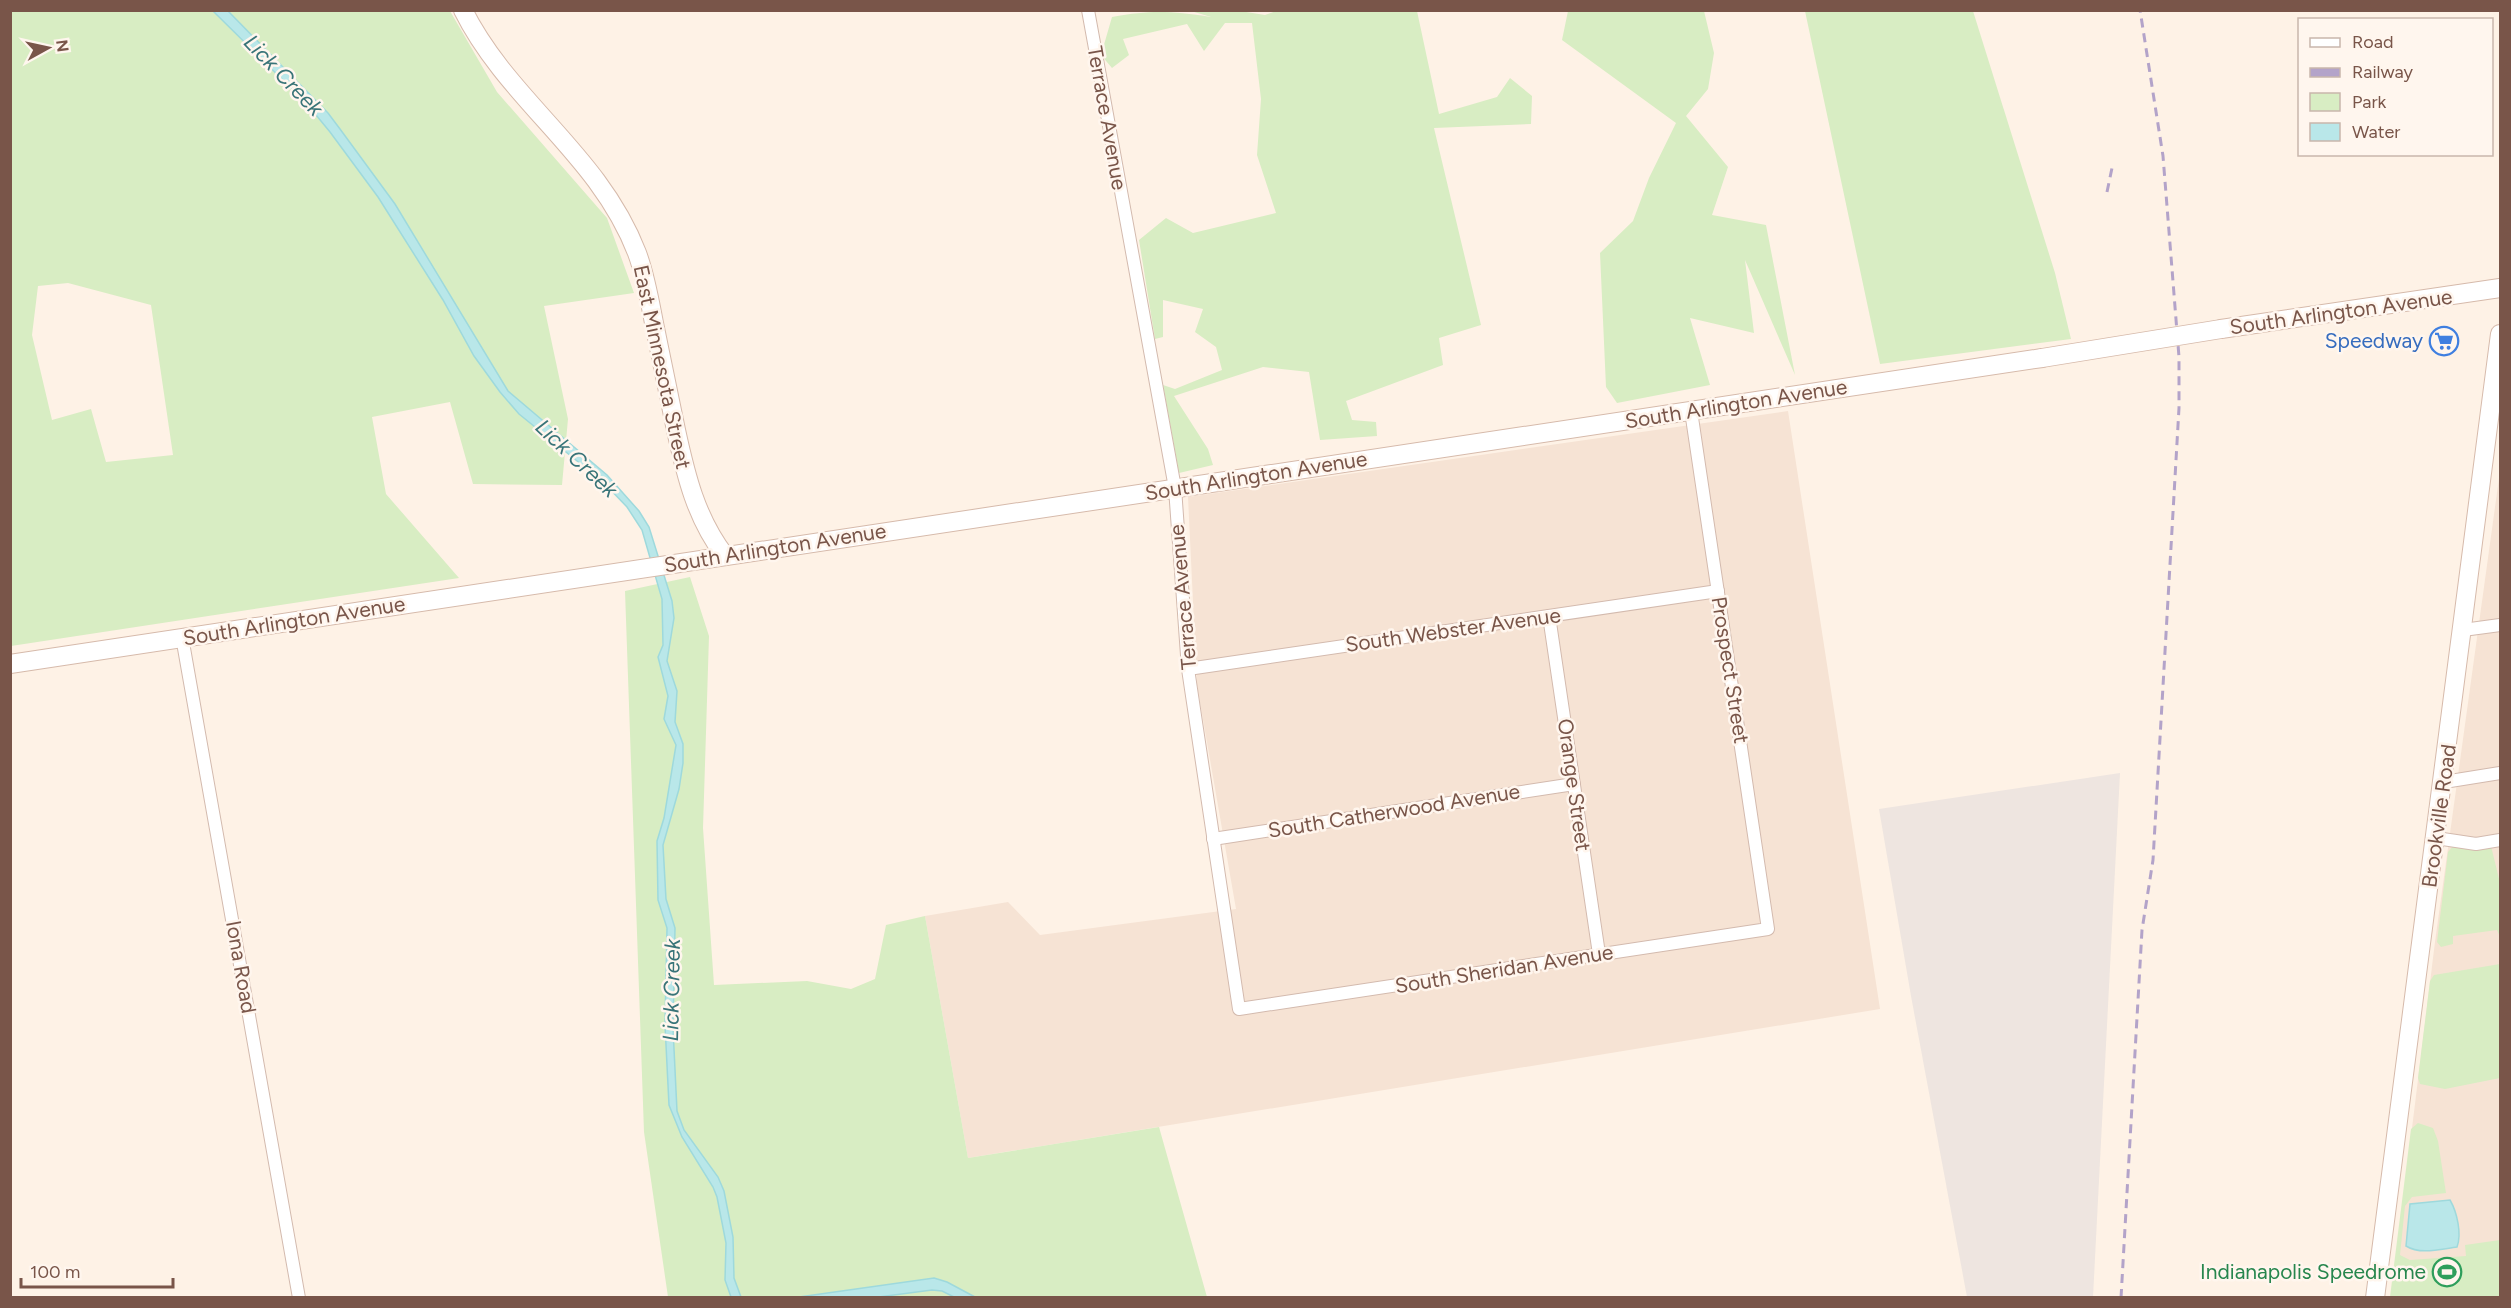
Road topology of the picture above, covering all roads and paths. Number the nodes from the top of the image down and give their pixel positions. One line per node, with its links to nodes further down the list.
1 (464, 10): 8 (main road, East Minnesota Street)
2 (1088, 10): 7 (street, Terrace Avenue)
3 (2500, 288): 5 (main road, South Arlington Avenue, bridge)
4 (2500, 334): 6 (main road, Brookville Road)
5 (1691, 411): 7 (main road, South Arlington Avenue); 9 (street, Prospect Street)
6 (2493, 436): 12 (main road, Brookville Road)
7 (1175, 488): 8 (main road, South Arlington Avenue); 15 (street, Terrace Avenue)
8 (725, 556): 13 (main road, South Arlington Avenue)
9 (1718, 591): 10 (street, South Webster Avenue); 22 (street, Prospect Street)
10 (1549, 616): 15 (street, South Webster Avenue); 18 (street, Orange Street)
11 (2500, 624): 12 (street)
12 (2463, 630): 17 (main road, Brookville Road)
13 (182, 637): 14 (main road, South Arlington Avenue); 25 (street, Iona Road)
14 (10, 664)
15 (1188, 669): 19 (street, Terrace Avenue)
16 (2500, 773): 17 (street)
17 (2444, 782): 20 (main road, Brookville Road)
18 (1574, 784): 19 (street, South Catherwood Avenue); 23 (street, Orange Street)
19 (1213, 838): 24 (street, Terrace Avenue)
20 (2436, 838): 21 (street); 26 (main road, Brookville Road)
21 (2500, 840)
22 (1768, 929): 23 (street, South Sheridan Avenue)
23 (1599, 954): 24 (street, South Sheridan Avenue)
24 (1239, 1009)
25 (299, 1298)
26 (2375, 1298)

